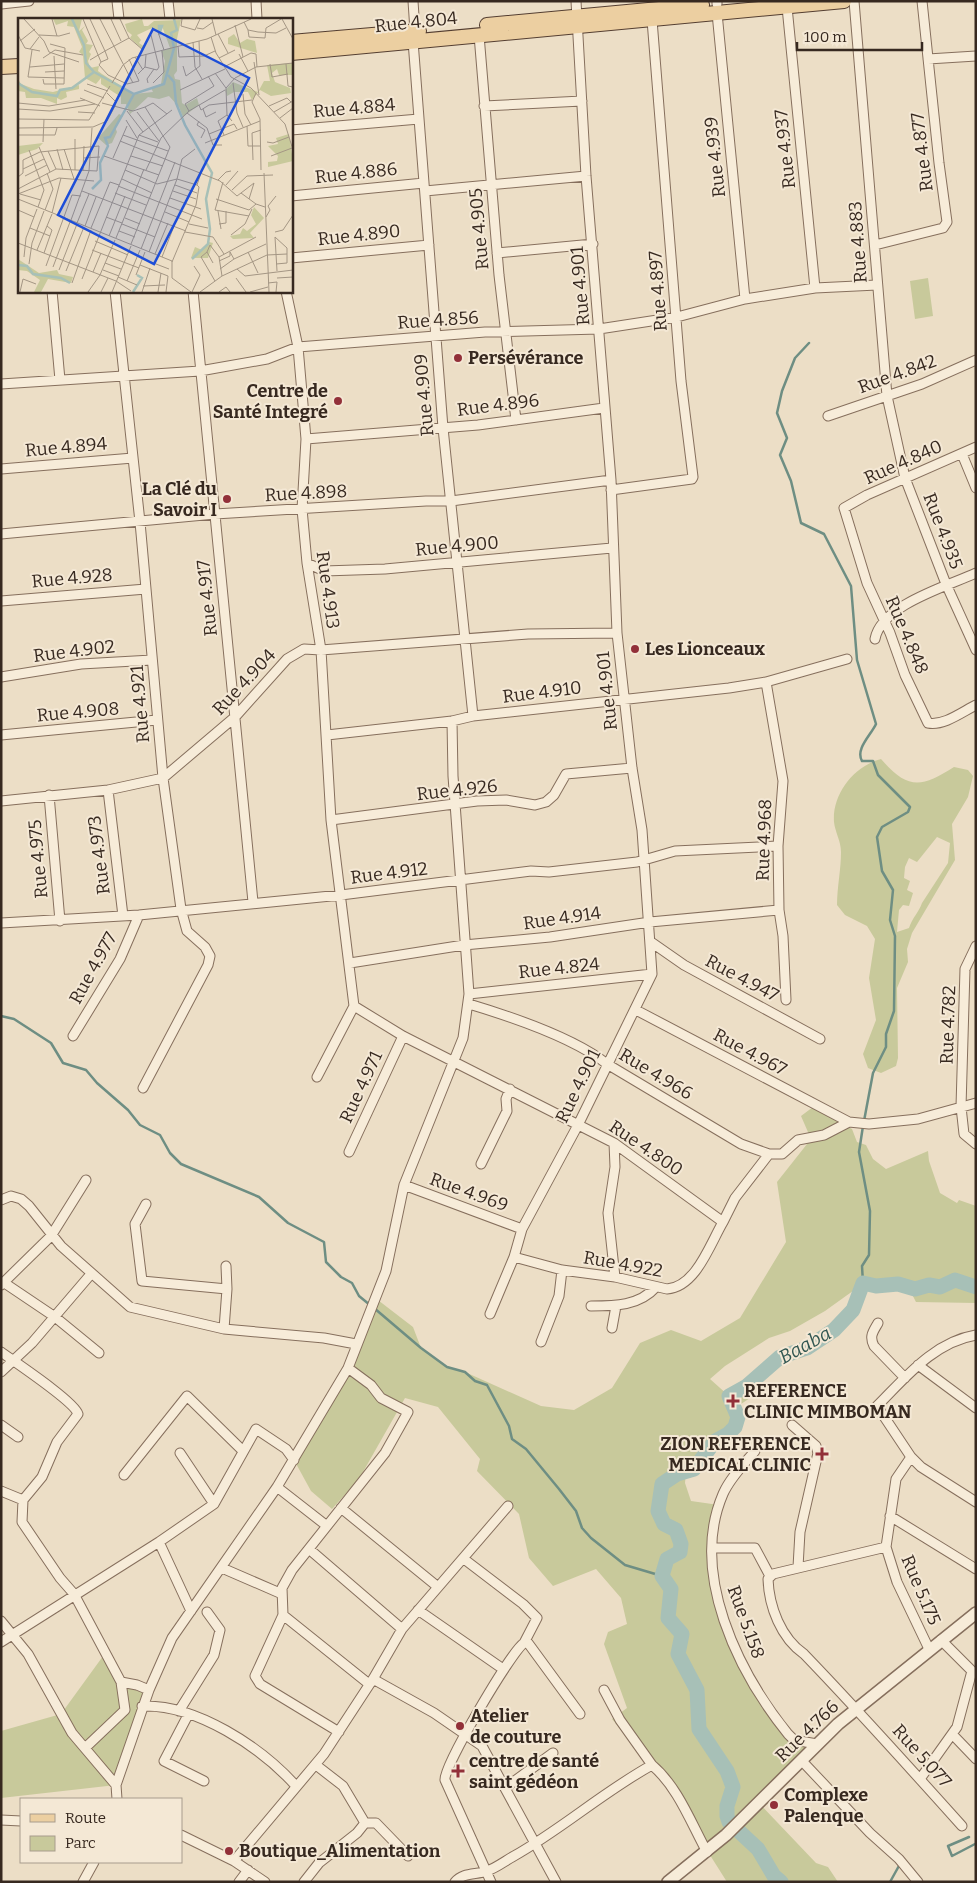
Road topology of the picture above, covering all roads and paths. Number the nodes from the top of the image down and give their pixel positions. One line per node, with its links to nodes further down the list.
1 (29, 1): 11 (street)
2 (117, 1): 15 (street)
3 (168, 1): 16 (street)
4 (256, 1): 17 (street)
5 (413, 1): 20 (street, Rue 4.909)
6 (576, 1): 18 (street, Rue 4.901)
7 (748, 1): 12 (main road)
8 (844, 1): 13 (main road, Rue 4.804)
9 (854, 1): 39 (street, Rue 4.883)
10 (922, 1): 24 (street, Rue 4.877)
11 (1, 4)
12 (717, 6): 13 (main road, Rue 4.804); 14 (main road, Rue 4.804); 48 (street, Rue 4.939)
13 (788, 7): 43 (street, Rue 4.937)
14 (649, 10): 18 (main road, Rue 4.804); 49 (street, Rue 4.897)
15 (119, 18)
16 (170, 18)
17 (257, 18)
18 (578, 21): 19 (main road, Rue 4.804); 20 (main road); 29 (street, Rue 4.901)
19 (479, 35): 20 (main road, Rue 4.804); 30 (street, Rue 4.905)
20 (414, 36): 21 (main road); 22 (main road, Rue 4.804); 31 (street, Rue 4.909)
21 (292, 42)
22 (292, 53)
23 (976, 56): 24 (street)
24 (928, 59): 39 (street, Rue 4.877)
25 (18, 66): 26 (main road)
26 (1, 67)
27 (18, 75): 28 (main road)
28 (1, 76)
29 (582, 101): 30 (street); 33 (street, Rue 4.901)
30 (484, 106): 34 (street, Rue 4.905)
31 (419, 118): 32 (street, Rue 4.884); 35 (street, Rue 4.909)
32 (292, 130)
33 (586, 176): 34 (street, Rue 4.886); 37 (street, Rue 4.901)
34 (491, 185): 35 (street, Rue 4.886); 40 (street, Rue 4.905)
35 (425, 187): 36 (street, Rue 4.886); 38 (street, Rue 4.909)
36 (292, 196)
37 (593, 244): 40 (street); 50 (street, Rue 4.901)
38 (429, 245): 41 (street, Rue 4.890); 52 (street, Rue 4.909)
39 (875, 245): 42 (street, Rue 4.883)
40 (497, 252): 51 (street, Rue 4.905)
41 (292, 258)
42 (877, 285): 43 (street, Rue 4.856); 59 (street, Rue 4.883)
43 (815, 288): 48 (street, Rue 4.856)
44 (52, 292): 57 (street)
45 (116, 292): 56 (street, Rue 4.921)
46 (193, 292): 55 (street, Rue 4.917)
47 (286, 292): 53 (street, Rue 4.913)
48 (745, 299): 49 (street, Rue 4.856)
49 (677, 317): 50 (street, Rue 4.856); 72 (street, Rue 4.897)
50 (600, 329): 51 (street, Rue 4.856); 60 (street, Rue 4.901)
51 (505, 332): 52 (street, Rue 4.856); 62 (street, Rue 4.905)
52 (436, 336): 53 (street, Rue 4.856); 63 (street, Rue 4.909)
53 (298, 347): 55 (street, Rue 4.856); 64 (street, Rue 4.913)
54 (976, 360): 59 (street, Rue 4.842)
55 (200, 370): 56 (street, Rue 4.856); 76 (street, Rue 4.917)
56 (123, 376): 57 (street, Rue 4.856); 67 (street, Rue 4.921)
57 (60, 380): 58 (street, Rue 4.856)
58 (1, 384)
59 (887, 396): 61 (street, Rue 4.842); 69 (street, Rue 4.883)
60 (604, 408): 62 (street, Rue 4.896); 70 (street, Rue 4.901)
61 (828, 416)
62 (516, 420): 63 (street, Rue 4.896)
63 (443, 428): 64 (street, Rue 4.896); 73 (street, Rue 4.909)
64 (306, 439): 75 (street, Rue 4.913)
65 (976, 448): 66 (street, Rue 4.840)
66 (962, 454): 69 (street, Rue 4.840); 71 (street)
67 (132, 458): 68 (street, Rue 4.894); 77 (street, Rue 4.921)
68 (1, 469)
69 (905, 478): 74 (street, Rue 4.840); 83 (street, Rue 4.935)
70 (611, 480): 72 (street, Rue 4.901); 73 (street, Rue 4.898)
71 (976, 488)
72 (611, 490): 79 (street, Rue 4.901)
73 (451, 502): 75 (street, Rue 4.898); 81 (street, Rue 4.909)
74 (844, 508): 86 (street, Rue 4.848)
75 (302, 509): 76 (street, Rue 4.898); 80 (street, Rue 4.913)
76 (215, 514): 77 (street, Rue 4.898); 99 (street, Rue 4.917)
77 (140, 522): 78 (street, Rue 4.898); 84 (street, Rue 4.921)
78 (1, 534)
79 (612, 548): 81 (street, Rue 4.900); 87 (street, Rue 4.901)
80 (307, 563): 81 (street, Rue 4.900); 90 (street, Rue 4.913)
81 (455, 563): 88 (street, Rue 4.909)
82 (976, 573): 83 (street)
83 (946, 584): 86 (street); 91 (street, Rue 4.935)
84 (146, 588): 85 (street, Rue 4.928); 93 (street, Rue 4.921)
85 (1, 600)
86 (884, 621): 89 (street); 97 (street, Rue 4.848)
87 (617, 632): 88 (street, Rue 4.904); 96 (street, Rue 4.901)
88 (466, 639): 90 (street, Rue 4.904); 98 (street, Rue 4.909)
89 (875, 639)
90 (321, 650): 99 (street, Rue 4.904); 103 (street, Rue 4.913)
91 (976, 650)
92 (847, 659): 95 (street, Rue 4.910)
93 (152, 660): 94 (street, Rue 4.902); 100 (street, Rue 4.921)
94 (1, 677)
95 (766, 682): 96 (street, Rue 4.910); 111 (street, Rue 4.968)
96 (624, 699): 98 (street, Rue 4.910); 104 (street, Rue 4.901)
97 (976, 705)
98 (473, 716): 101 (street, Rue 4.910)
99 (235, 718): 105 (street, Rue 4.904); 115 (street, Rue 4.917)
100 (157, 720): 102 (street, Rue 4.908); 105 (street, Rue 4.921)
101 (452, 721): 103 (street, Rue 4.910); 109 (street)
102 (1, 735)
103 (327, 736): 110 (street, Rue 4.913)
104 (632, 768): 109 (street, Rue 4.926); 112 (street, Rue 4.901)
105 (163, 778): 106 (street, Rue 4.904); 116 (street, Rue 4.921)
106 (108, 790): 107 (street, Rue 4.904); 119 (street, Rue 4.973)
107 (49, 795): 108 (street, Rue 4.904); 120 (street, Rue 4.975)
108 (1, 801)
109 (455, 805): 110 (street, Rue 4.926); 113 (street)
110 (331, 820): 114 (street, Rue 4.913)
111 (778, 846): 112 (street, Rue 4.912); 117 (street, Rue 4.968)
112 (643, 861): 113 (street, Rue 4.912); 121 (street, Rue 4.901)
113 (462, 881): 114 (street, Rue 4.912); 124 (street)
114 (341, 895): 115 (street, Rue 4.912); 126 (street)
115 (253, 902): 116 (street, Rue 4.912)
116 (181, 909): 118 (street, Rue 4.912); 138 (street, Rue 4.921)
117 (779, 910): 121 (street, Rue 4.914); 129 (street, Rue 4.968)
118 (139, 915): 119 (street, Rue 4.912); 132 (street, Rue 4.977)
119 (123, 916): 120 (street, Rue 4.912)
120 (60, 921): 122 (street, Rue 4.912)
121 (650, 922): 123 (street, Rue 4.901); 124 (street, Rue 4.914)
122 (1, 923)
123 (651, 942): 127 (street, Rue 4.901); 134 (street, Rue 4.947)
124 (464, 946): 126 (street, Rue 4.914); 128 (street)
125 (976, 946): 141 (street, Rue 4.782)
126 (350, 963): 130 (street)
127 (652, 974): 128 (street, Rue 4.824); 131 (street, Rue 4.901)
128 (469, 999): 135 (street); 136 (street, Rue 4.966)
129 (786, 1000)
130 (354, 1006): 133 (street, Rue 4.800); 137 (street)
131 (636, 1010): 136 (street, Rue 4.901); 142 (street, Rue 4.967)
132 (73, 1036)
133 (403, 1036): 135 (street, Rue 4.800); 146 (street, Rue 4.971)
134 (820, 1039)
135 (453, 1062): 139 (street, Rue 4.800); 150 (street)
136 (607, 1064): 143 (street, Rue 4.901); 147 (street, Rue 4.966)
137 (317, 1077)
138 (143, 1088)
139 (510, 1089): 143 (street, Rue 4.800); 148 (street)
140 (976, 1103): 141 (street)
141 (962, 1107): 142 (street); 145 (street, Rue 4.782)
142 (849, 1122): 147 (street)
143 (578, 1125): 144 (street, Rue 4.800); 154 (street, Rue 4.901)
144 (614, 1143): 153 (street, Rue 4.800); 160 (street)
145 (976, 1144)
146 (349, 1152)
147 (769, 1154): 153 (street)
148 (480, 1164)
149 (86, 1180): 155 (street)
150 (404, 1185): 154 (street, Rue 4.969); 173 (street)
151 (1, 1200): 155 (street)
152 (146, 1204): 163 (street)
153 (722, 1222): 162 (street, Rue 4.922)
154 (522, 1229): 156 (street, Rue 4.901)
155 (51, 1236): 159 (street); 161 (street)
156 (514, 1256): 158 (street, Rue 4.922); 166 (street, Rue 4.901)
157 (226, 1266): 163 (street)
158 (562, 1270): 160 (street, Rue 4.922); 172 (street)
159 (91, 1274): 167 (street); 170 (street)
160 (615, 1277): 162 (street, Rue 4.922)
161 (2, 1283): 167 (street)
162 (656, 1287): 165 (street)
163 (227, 1289): 170 (street)
164 (591, 1306): 165 (street)
165 (616, 1306): 169 (street)
166 (490, 1314)
167 (55, 1317): 175 (street); 176 (street)
168 (878, 1323): 180 (street)
169 (612, 1328)
170 (224, 1329): 173 (street)
171 (976, 1335): 177 (street)
172 (541, 1342)
173 (356, 1344): 178 (street)
174 (1, 1352): 176 (street)
175 (99, 1353)
176 (12, 1361): 179 (street); 193 (street)
177 (918, 1366): 180 (street); 181 (street)
178 (348, 1368): 189 (street); 197 (street)
179 (1, 1372)
180 (905, 1378): 188 (street)
181 (976, 1408)
182 (1, 1425): 184 (street)
183 (792, 1425): 206 (street)
184 (18, 1437)
185 (242, 1450): 189 (street); 190 (street); 195 (street)
186 (755, 1451): 202 (street, Rue 5.158)
187 (180, 1453): 195 (street)
188 (910, 1457): 194 (street); 198 (street, Rue 5.175)
189 (294, 1460): 191 (street)
190 (124, 1475)
191 (277, 1487): 199 (street); 205 (street)
192 (1, 1491): 193 (street)
193 (23, 1500): 210 (street)
194 (976, 1502)
195 (214, 1504): 200 (street)
196 (508, 1506): 204 (street)
197 (341, 1508): 199 (street); 209 (street)
198 (890, 1516): 201 (street, Rue 5.175); 207 (street)
199 (327, 1526): 203 (street)
200 (159, 1542): 210 (street); 213 (street)
201 (886, 1547): 206 (street); 223 (street, Rue 5.175)
202 (713, 1548): 208 (street); 238 (street, Rue 5.158)
203 (308, 1549): 211 (street); 218 (street)
204 (464, 1559): 209 (street); 222 (street)
205 (222, 1568): 211 (street); 213 (street)
206 (798, 1568): 208 (street)
207 (976, 1569)
208 (770, 1576): 231 (street, Rue 5.077)
209 (438, 1587): 212 (street)
210 (74, 1594): 219 (street); 226 (street)
211 (282, 1594): 216 (street)
212 (418, 1610): 218 (street); 224 (street)
213 (191, 1611): 228 (street)
214 (207, 1612): 232 (street)
215 (976, 1613): 220 (street, Rue 4.766)
216 (283, 1615): 227 (street); 235 (street)
217 (1, 1621): 219 (street)
218 (402, 1629): 227 (street)
219 (12, 1635): 221 (street); 239 (street)
220 (941, 1640): 223 (street, Rue 4.766); 225 (street)
221 (1, 1642)
222 (524, 1642): 224 (street); 233 (street)
223 (929, 1649): 231 (street, Rue 4.766)
224 (503, 1669): 236 (street)
225 (974, 1671): 237 (street)
226 (121, 1682): 228 (street); 239 (street)
227 (371, 1682): 235 (street); 236 (street)
228 (149, 1690): 230 (street)
229 (604, 1690): 244 (street)
230 (142, 1706): 232 (street); 247 (street)
231 (856, 1708): 238 (street, Rue 4.766); 245 (street, Rue 5.077)
232 (179, 1711): 234 (street)
233 (580, 1714)
234 (188, 1715): 246 (street); 248 (street)
235 (339, 1732): 243 (street)
236 (466, 1735): 249 (street); 262 (street)
237 (953, 1735): 241 (street); 245 (street)
238 (818, 1744): 242 (street, Rue 4.766)
239 (85, 1748): 247 (street)
240 (553, 1753): 249 (street)
241 (976, 1759)
242 (802, 1761): 257 (street, Rue 4.766); 271 (street)
243 (316, 1765): 248 (street); 253 (street)
244 (652, 1765): 256 (street); 257 (street)
245 (920, 1779): 254 (street, Rue 5.077)
246 (204, 1781)
247 (116, 1785): 250 (street)
248 (296, 1786): 259 (street)
249 (505, 1788): 256 (street)
250 (117, 1798)
251 (1, 1820): 252 (street)
252 (20, 1821)
253 (365, 1823): 258 (street); 266 (street)
254 (962, 1826)
255 (182, 1835): 259 (street)
256 (536, 1842): 262 (street); 269 (street)
257 (707, 1852): 270 (street, Rue 4.766)
258 (408, 1856)
259 (234, 1861): 261 (street)
260 (93, 1863): 263 (street)
261 (248, 1870): 264 (street); 265 (street)
262 (487, 1871): 267 (street); 268 (street)
263 (83, 1882)
264 (239, 1882)
265 (265, 1882)
266 (304, 1882)
267 (455, 1882)
268 (490, 1882)
269 (556, 1882)
270 (668, 1882)
271 (918, 1882)

